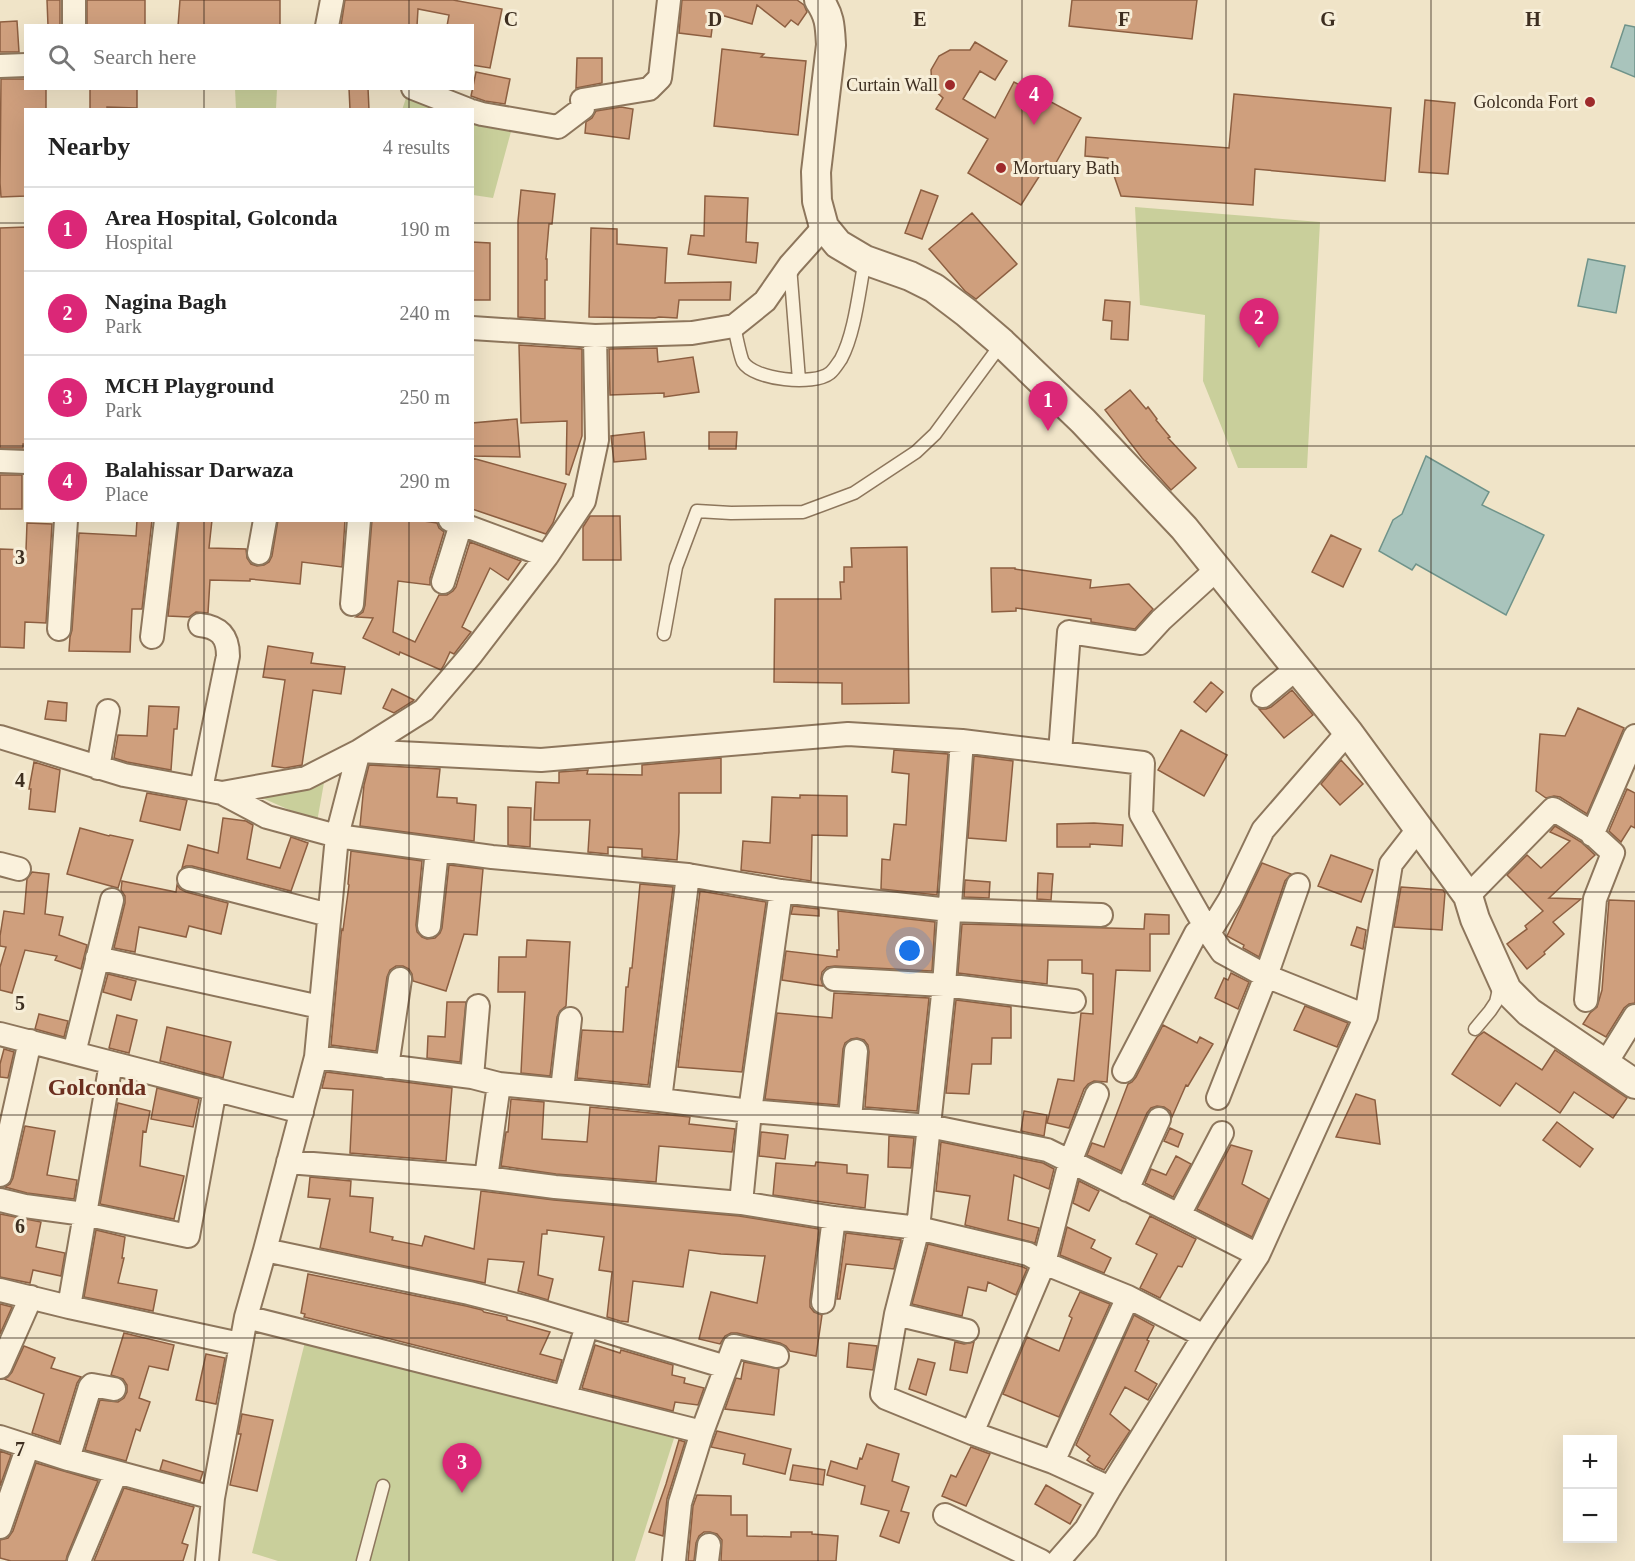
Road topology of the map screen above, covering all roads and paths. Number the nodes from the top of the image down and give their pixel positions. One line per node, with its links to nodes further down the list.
1 (74, 0): 5 (street)
2 (332, 0): 6 (street)
3 (669, 0): 11 (street)
4 (819, 0): 12 (street)
5 (74, 24)
6 (327, 24)
7 (24, 65): 8 (street)
8 (0, 66)
9 (418, 90): 10 (street)
10 (466, 108)
11 (474, 111)
12 (824, 227): 13 (street); 14 (street)
13 (865, 260): 18 (street); 19 (lane)
14 (790, 265): 15 (street); 19 (lane)
15 (734, 326): 17 (street); 19 (lane)
16 (474, 328): 17 (street)
17 (595, 336): 28 (street)
18 (1002, 344): 29 (street); 34 (lane)
19 (799, 380)
20 (0, 461): 21 (street)
21 (24, 462)
22 (66, 522): 33 (street)
23 (166, 522): 35 (street)
24 (265, 522): 27 (street)
25 (359, 522): 31 (street)
26 (456, 522): 28 (street); 30 (street)
27 (259, 553)
28 (548, 556): 43 (street)
29 (1217, 569): 36 (street); 44 (street)
30 (443, 582)
31 (352, 604)
32 (200, 626): 46 (street)
33 (59, 629)
34 (664, 634)
35 (152, 637)
36 (1297, 668): 37 (street); 39 (street)
37 (1263, 696)
38 (108, 711): 45 (street)
39 (1348, 732): 47 (street); 61 (street)
40 (1635, 736): 48 (street)
41 (0, 737): 45 (street)
42 (962, 741): 43 (street); 44 (street); 57 (street)
43 (359, 751): 46 (street); 49 (street)
44 (1060, 753): 61 (street)
45 (98, 768): 46 (street)
46 (212, 791): 49 (street)
47 (1419, 828): 55 (street); 72 (street)
48 (1592, 835): 55 (street); 68 (street)
49 (337, 836): 50 (street); 58 (street)
50 (437, 850): 51 (street); 60 (street)
51 (688, 876): 54 (street); 92 (street)
52 (189, 879): 58 (street)
53 (1298, 885): 63 (street)
54 (780, 891): 57 (street); 93 (street)
55 (1468, 896): 64 (street)
56 (112, 900): 62 (street)
57 (949, 910): 59 (street); 67 (street)
58 (329, 915): 71 (street)
59 (1101, 915)
60 (429, 927)
61 (1207, 929): 63 (street); 84 (street)
62 (97, 958): 71 (street); 79 (street)
63 (1266, 976): 72 (street); 91 (street)
64 (1503, 978): 75 (lane); 82 (street)
65 (400, 979): 83 (street)
66 (834, 979): 67 (street)
67 (944, 985): 69 (street); 98 (street)
68 (1587, 1000)
69 (1074, 1001)
70 (478, 1006): 85 (street)
71 (321, 1007): 80 (street)
72 (1366, 1016): 112 (street)
73 (1635, 1016): 82 (street)
74 (570, 1019): 89 (street)
75 (1475, 1029)
76 (0, 1034): 77 (street)
77 (30, 1041): 79 (street); 97 (street)
78 (856, 1051): 95 (street)
79 (74, 1053): 81 (street)
80 (316, 1057): 83 (street); 94 (street)
81 (111, 1063): 88 (street); 107 (street)
82 (1606, 1063): 87 (street)
83 (387, 1067): 85 (street)
84 (1124, 1071)
85 (472, 1077): 86 (street)
86 (499, 1084): 89 (street); 103 (street)
87 (1635, 1084)
88 (215, 1089): 94 (street); 107 (street)
89 (562, 1090): 92 (street)
90 (1097, 1094): 101 (street)
91 (1218, 1098)
92 (660, 1100): 93 (street)
93 (750, 1111): 95 (street); 106 (street)
94 (302, 1112): 100 (street)
95 (850, 1119): 98 (street)
96 (1159, 1119): 104 (street)
97 (6, 1120): 102 (street)
98 (929, 1126): 101 (street); 110 (street)
99 (1222, 1133): 108 (street)
100 (288, 1162): 103 (street); 111 (street)
101 (1070, 1162): 104 (street); 113 (street)
102 (0, 1175)
103 (486, 1178): 106 (street)
104 (1127, 1190): 108 (street)
105 (0, 1200): 107 (street)
106 (741, 1203): 109 (street)
107 (84, 1214): 118 (street)
108 (1179, 1215): 112 (street)
109 (834, 1218): 110 (street); 117 (street)
110 (918, 1228): 113 (street); 119 (street)
111 (265, 1250): 120 (street); 121 (street)
112 (1258, 1255): 123 (street)
113 (1044, 1263): 116 (street); 131 (street)
114 (0, 1290): 115 (street)
115 (31, 1297): 118 (street); 126 (street)
116 (1128, 1297): 123 (street); 135 (street)
117 (823, 1302)
118 (69, 1307): 124 (street)
119 (896, 1314): 122 (street); 131 (street)
120 (246, 1317): 124 (street); 129 (street)
121 (587, 1326): 127 (street); 129 (street)
122 (967, 1331)
123 (1204, 1336): 138 (street)
124 (240, 1344): 139 (street)
125 (777, 1356): 127 (street)
126 (0, 1367)
127 (726, 1367): 130 (street)
128 (114, 1389): 134 (street)
129 (565, 1396): 130 (street)
130 (702, 1432): 145 (street)
131 (972, 1433): 135 (street)
132 (0, 1437): 133 (street)
133 (28, 1446): 134 (street); 141 (street)
134 (68, 1460): 136 (street)
135 (1053, 1462): 138 (street)
136 (116, 1473): 139 (street); 142 (street)
137 (383, 1486): 144 (lane)
138 (1110, 1488): 147 (street)
139 (213, 1498): 143 (street)
140 (945, 1515): 146 (street)
141 (0, 1527)
142 (79, 1561)
143 (207, 1561)
144 (363, 1561)
145 (674, 1561)
146 (1041, 1561)
147 (1058, 1561)

